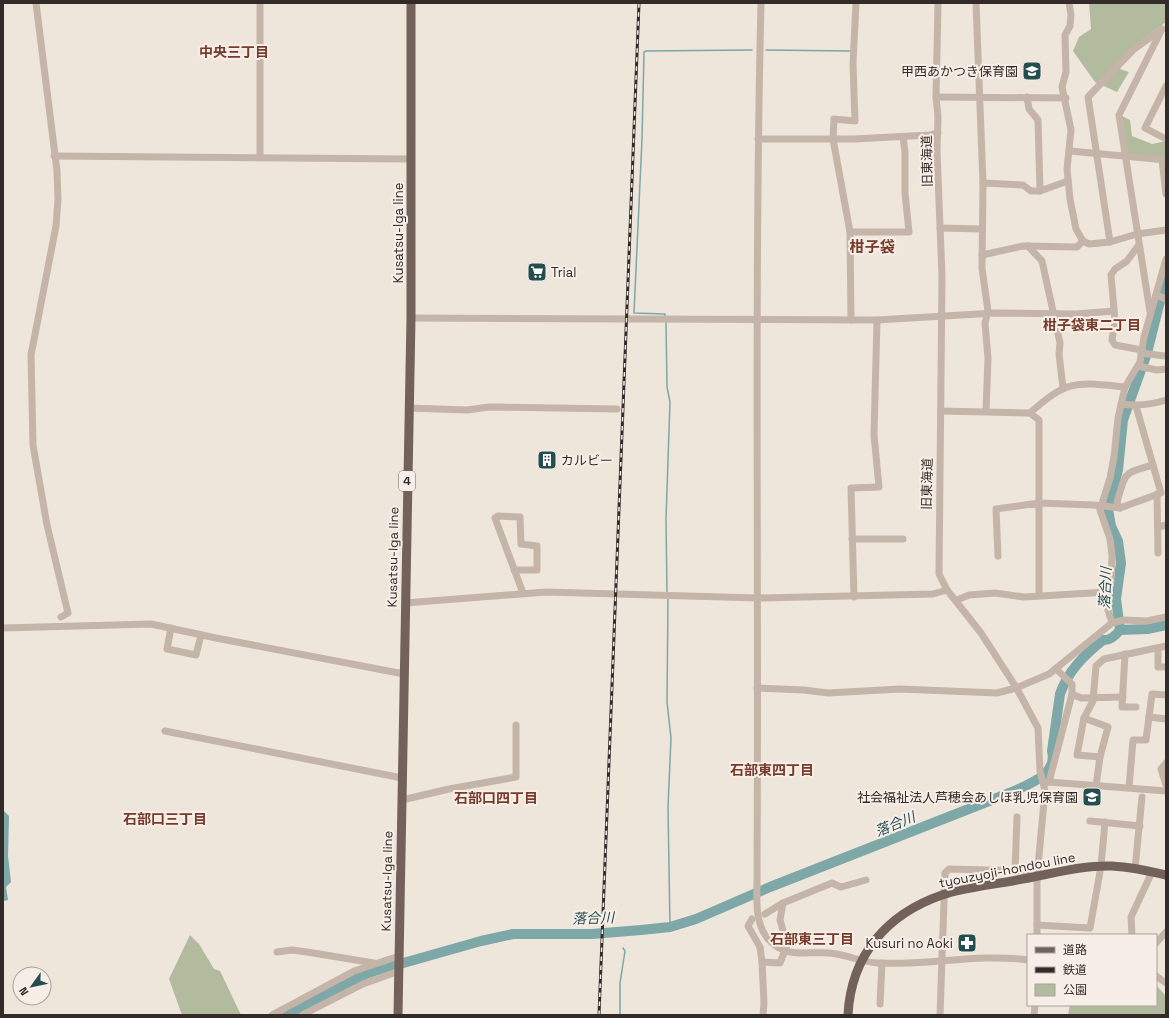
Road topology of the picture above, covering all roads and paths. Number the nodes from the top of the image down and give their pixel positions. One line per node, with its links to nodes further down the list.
1 (36, 3): 22 (street)
2 (260, 3): 24 (street)
3 (411, 3): 25 (main road, Kusatsu-Iga line / 4)
4 (761, 3): 17 (street)
5 (856, 3): 18 (street)
6 (938, 3): 11 (street, 旧東海道)
7 (976, 3): 12 (street)
8 (1069, 3): 14 (street)
9 (1164, 28): 21 (street); 23 (street)
10 (1166, 86): 19 (street)
11 (936, 97): 12 (street); 15 (street, 旧東海道)
12 (981, 97): 13 (street); 28 (street)
13 (1028, 97): 14 (street); 29 (street)
14 (1066, 98): 20 (street)
15 (938, 133): 16 (street); 31 (street, 旧東海道)
16 (903, 137): 18 (street); 34 (street)
17 (758, 139): 18 (street); 50 (street)
18 (833, 139): 34 (street)
19 (1166, 139)
20 (1070, 151): 21 (street); 27 (street)
21 (1096, 154): 23 (street); 37 (street)
22 (54, 156): 24 (street); 87 (street)
23 (1126, 156): 26 (street); 35 (street)
24 (260, 157): 25 (street)
25 (410, 159): 49 (main road, Kusatsu-Iga line / 4)
26 (1164, 160): 30 (street)
27 (1068, 181): 29 (street); 36 (street)
28 (983, 183): 29 (street); 32 (street)
29 (1040, 191)
30 (1166, 194)
31 (940, 228): 32 (street); 48 (street, 旧東海道)
32 (982, 229): 40 (street)
33 (1166, 230): 35 (street)
34 (850, 232): 51 (street)
35 (1137, 234): 37 (street); 39 (street)
36 (1083, 241): 37 (street); 38 (street)
37 (1110, 242)
38 (1028, 246): 40 (street); 45 (street)
39 (1138, 246): 44 (street); 47 (street)
40 (982, 255): 46 (street)
41 (1166, 259): 42 (street)
42 (1164, 272): 43 (street)
43 (1160, 297): 47 (street)
44 (1114, 311): 45 (street); 53 (street)
45 (1054, 313): 46 (street); 58 (street)
46 (987, 314): 48 (street); 65 (street)
47 (1151, 316): 53 (street)
48 (942, 317): 52 (street); 64 (street, 旧東海道)
49 (411, 318): 50 (street); 62 (main road, Kusatsu-Iga line / 4)
50 (757, 320): 51 (street); 84 (street)
51 (851, 320): 52 (street)
52 (878, 320): 74 (street)
53 (1144, 353): 54 (street); 55 (street)
54 (1165, 356)
55 (1141, 367): 56 (street); 57 (street)
56 (1166, 368)
57 (1125, 387): 58 (street); 60 (street)
58 (1063, 388): 66 (street)
59 (1166, 400): 61 (street)
60 (1121, 404): 61 (street); 70 (street)
61 (1136, 406): 67 (street)
62 (409, 408): 63 (street); 86 (main road, Kusatsu-Iga line / 4)
63 (617, 409)
64 (941, 411): 65 (street); 79 (street, 旧東海道)
65 (986, 411): 66 (street)
66 (1030, 413): 69 (street)
67 (1153, 465): 68 (street); 71 (street)
68 (1157, 494): 71 (street); 73 (street)
69 (1039, 503): 70 (street); 77 (street); 82 (street)
70 (1101, 506): 71 (street); 80 (street)
71 (1120, 508)
72 (1166, 525): 73 (street)
73 (1158, 527): 76 (street)
74 (852, 539): 75 (street); 83 (street)
75 (903, 539)
76 (1158, 553)
77 (998, 556)
78 (514, 570): 78 (street); 81 (street)
79 (947, 590): 83 (street); 85 (street, 旧東海道)
80 (1108, 592): 82 (street); 89 (street)
81 (524, 594): 84 (street); 86 (street)
82 (1039, 595): 85 (street)
83 (854, 597): 84 (street)
84 (758, 598): 99 (street)
85 (957, 600): 100 (street, 旧東海道)
86 (405, 603): 98 (main road, Kusatsu-Iga line / 4)
87 (61, 617)
88 (1166, 617): 89 (street)
89 (1112, 623): 97 (street)
90 (3, 628): 91 (street)
91 (168, 628): 92 (street); 92 (street)
92 (201, 635): 98 (street)
93 (1166, 646): 94 (street)
94 (1158, 648): 95 (street); 96 (street)
95 (1125, 654): 103 (street); 104 (street)
96 (1166, 667)
97 (1056, 669): 100 (street); 101 (street)
98 (404, 674): 113 (main road, Kusatsu-Iga line / 4)
99 (757, 688): 100 (street); 141 (street)
100 (1016, 688): 114 (street, 旧東海道)
101 (1072, 694): 104 (street); 114 (street)
102 (1166, 695): 106 (street)
103 (1123, 697): 104 (street); 105 (street)
104 (1093, 699): 107 (street)
105 (1136, 707)
106 (1149, 717): 108 (street); 117 (street)
107 (1084, 718): 111 (street); 111 (street)
108 (1166, 719)
109 (516, 725): 120 (street)
110 (165, 731): 113 (street)
111 (1100, 757): 116 (street)
112 (1166, 763): 115 (street)
113 (402, 778): 120 (main road, Kusatsu-Iga line / 4)
114 (1045, 782): 116 (street); 130 (street, 旧東海道)
115 (1166, 785)
116 (1096, 786): 117 (street)
117 (1129, 788): 118 (street)
118 (1166, 791)
119 (1142, 797): 124 (street)
120 (402, 800): 149 (main road, Kusatsu-Iga line / 4)
121 (1017, 817): 127 (street)
122 (1090, 820): 123 (street)
123 (1105, 822): 124 (street); 125 (street)
124 (1140, 826): 126 (street)
125 (1101, 866): 126 (main road, tyouzyoji-hondou line); 130 (main road, tyouzyoji-hondou line); 136 (street)
126 (1136, 869): 128 (main road, tyouzyoji-hondou line)
127 (1015, 870): 130 (street); 132 (street)
128 (1152, 872): 129 (main road, tyouzyoji-hondou line); 139 (street)
129 (1166, 875)
130 (1033, 878): 132 (main road, tyouzyoji-hondou line); 136 (street, 旧東海道)
131 (866, 880): 133 (street)
132 (943, 895): 143 (main road, tyouzyoji-hondou line); 146 (street)
133 (783, 903): 134 (street); 141 (street)
134 (765, 914)
135 (752, 919): 145 (street)
136 (1037, 925): 138 (street, 旧東海道)
137 (1166, 932): 140 (street)
138 (1037, 934)
139 (1132, 934)
140 (1157, 942)
141 (785, 951): 143 (street); 145 (street)
142 (277, 952): 148 (street)
143 (862, 959): 147 (street); 155 (main road, tyouzyoji-hondou line)
144 (1027, 960): 146 (street)
145 (762, 962): 154 (street)
146 (941, 962): 147 (street); 156 (street)
147 (882, 963): 150 (street)
148 (374, 964): 149 (street); 151 (street)
149 (399, 964): 152 (street); 153 (main road, Kusatsu-Iga line / 4)
150 (880, 1004)
151 (272, 1015)
152 (302, 1015)
153 (398, 1015)
154 (763, 1015)
155 (848, 1015)
156 (940, 1015)

